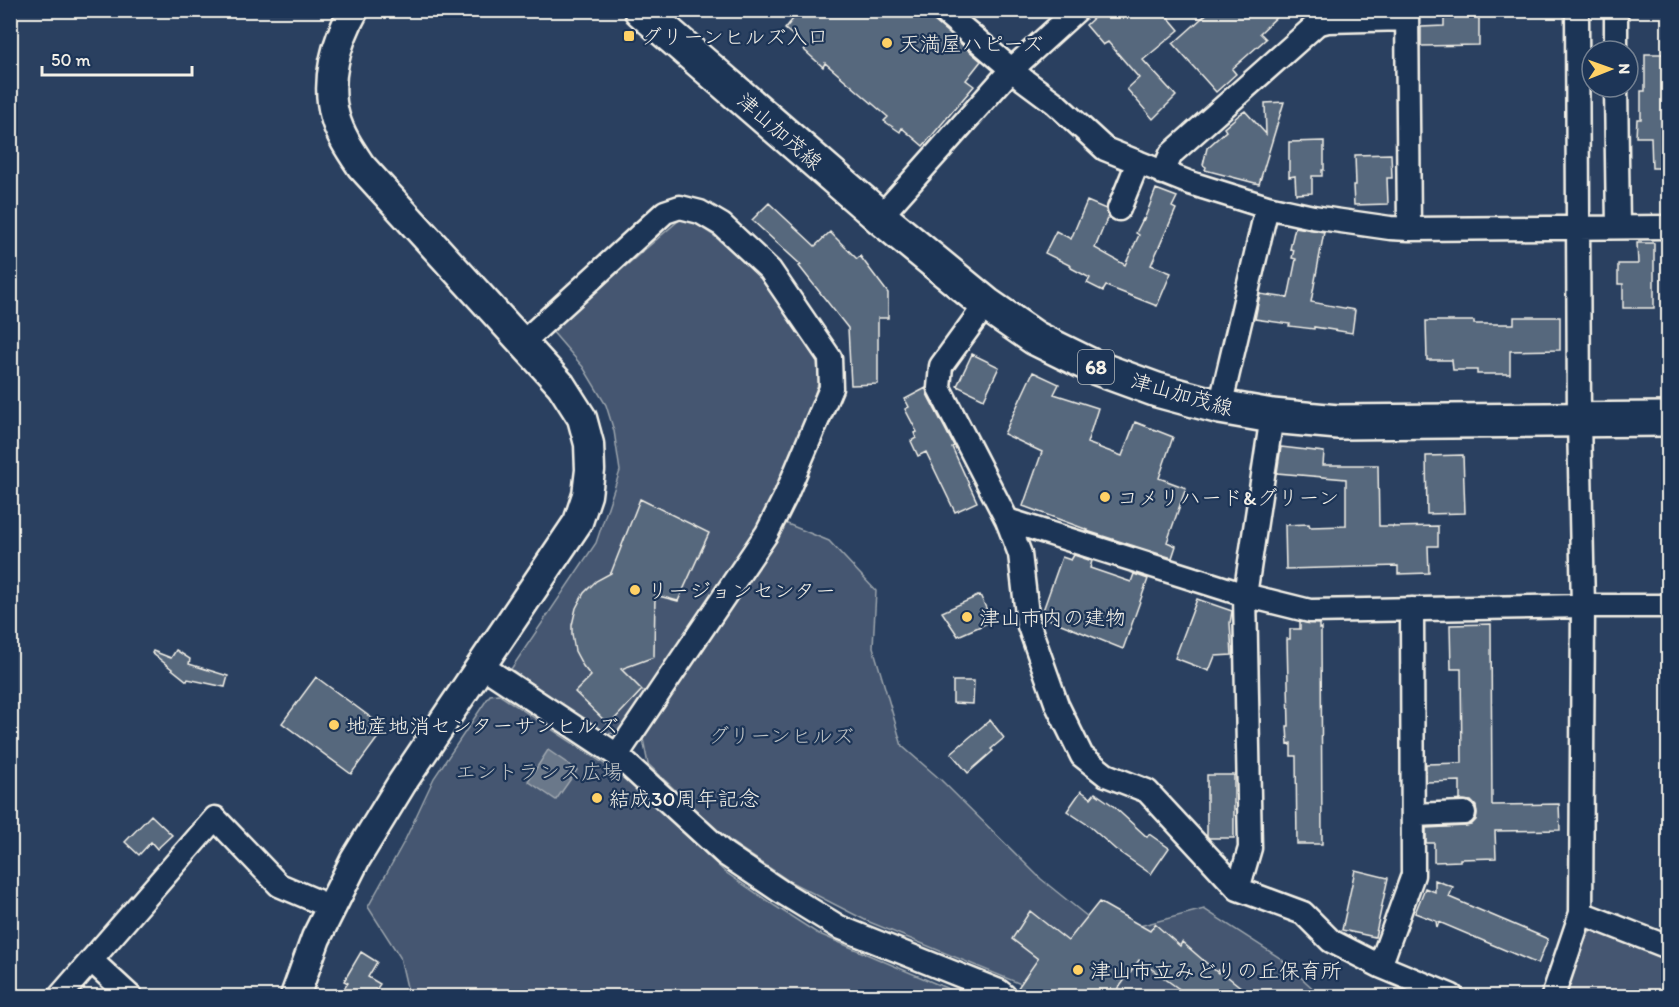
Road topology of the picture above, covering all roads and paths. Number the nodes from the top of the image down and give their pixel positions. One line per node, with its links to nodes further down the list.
1 (354, 10): 22 (street)
2 (641, 10): 16 (main road, 津山加茂線 / 68)
3 (942, 10): 10 (street)
4 (1077, 10): 10 (street)
5 (1577, 10): 17 (street)
6 (1616, 10): 9 (street)
7 (1407, 15): 8 (street); 20 (street)
8 (1328, 16): 13 (street)
9 (1616, 39)
10 (1011, 70): 12 (street); 16 (street)
11 (1616, 99): 18 (street)
12 (1138, 162): 13 (street); 15 (street)
13 (1163, 173): 14 (street)
14 (1267, 207): 20 (street); 23 (street)
15 (1119, 208)
16 (880, 217): 21 (main road, 津山加茂線 / 68)
17 (1578, 227): 18 (street); 20 (street); 26 (street)
18 (1618, 227): 19 (street)
19 (1668, 227)
20 (1409, 229)
21 (986, 304): 23 (main road, 津山加茂線 / 68); 27 (street)
22 (522, 343): 32 (street); 33 (street)
23 (1220, 407): 24 (main road, 津山加茂線 / 68)
24 (1272, 416): 26 (main road, 津山加茂線 / 68); 28 (street)
25 (1668, 419): 26 (main road, 津山加茂線 / 68)
26 (1579, 420): 29 (street)
27 (1007, 520): 28 (street); 36 (street)
28 (1245, 595): 31 (street); 36 (street)
29 (1583, 606): 30 (street); 31 (street); 38 (street)
30 (1668, 606)
31 (1412, 609): 35 (street)
32 (482, 666): 33 (street); 37 (street)
33 (617, 755): 45 (street)
34 (1464, 813): 35 (street)
35 (1413, 815): 41 (street)
36 (1238, 889): 41 (street)
37 (331, 907): 40 (street); 44 (street)
38 (1581, 913): 39 (street); 47 (street)
39 (1668, 947)
40 (92, 962): 42 (street); 43 (street)
41 (1380, 966): 46 (street)
42 (60, 996)
43 (130, 996)
44 (295, 996)
45 (1005, 996)
46 (1452, 996)
47 (1552, 996)

